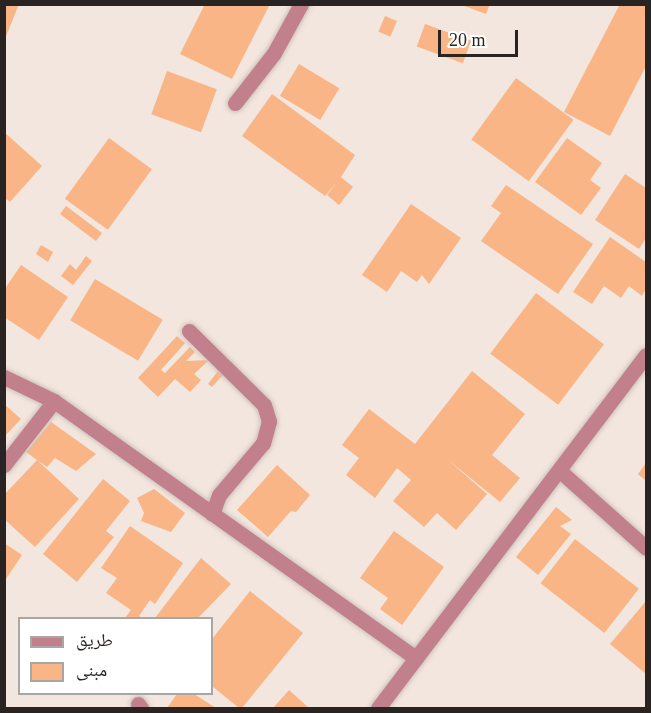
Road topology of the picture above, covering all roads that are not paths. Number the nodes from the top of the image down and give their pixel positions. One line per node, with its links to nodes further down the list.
1 (301, 4): 2 (street)
2 (235, 103)
3 (189, 331): 9 (street)
4 (646, 355): 8 (street)
5 (4, 377): 6 (street)
6 (54, 401): 7 (street); 9 (street)
7 (4, 465)
8 (560, 471): 10 (street); 11 (street)
9 (212, 514): 11 (street)
10 (646, 548)
11 (416, 658): 12 (street)
12 (378, 708)

